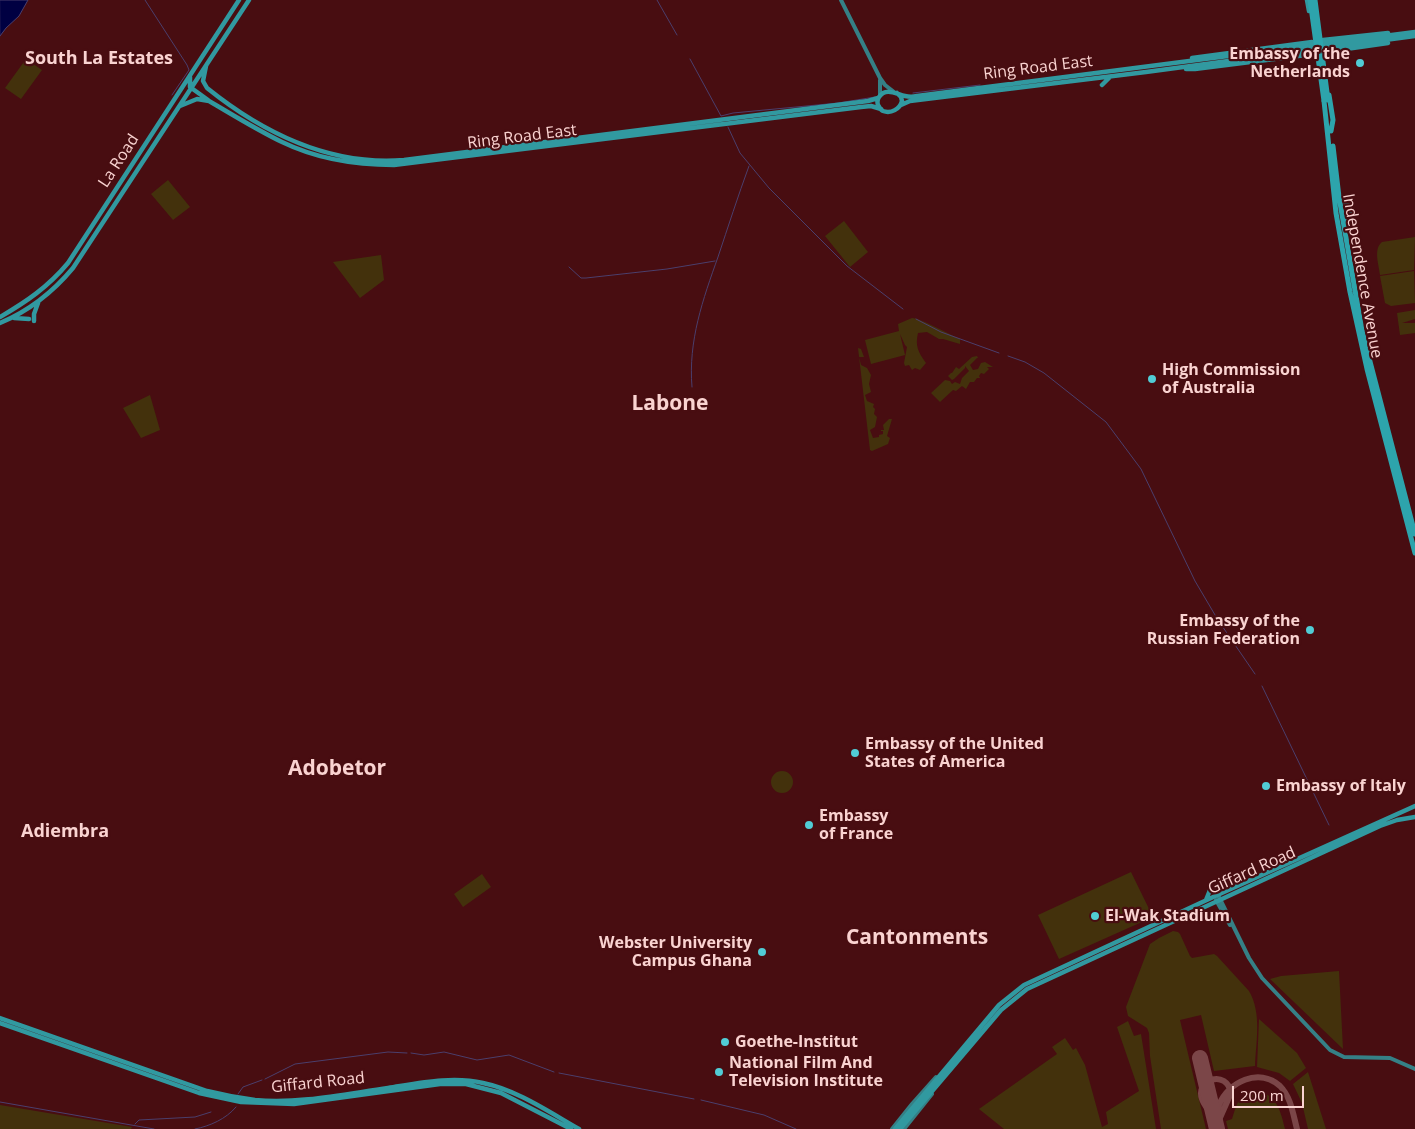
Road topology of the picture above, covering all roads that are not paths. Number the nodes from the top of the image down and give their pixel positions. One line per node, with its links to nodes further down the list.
1 (239, 0): 6 (main road, La Road)
2 (249, 0): 7 (main road, La Road)
3 (841, 0): 21 (main road)
4 (1309, 0): 12 (main road, Independence Avenue); 30 (highway, Independence Avenue, bridge)
5 (1316, 0): 11 (main road, Independence Avenue); 30 (highway, Independence Avenue, bridge)
6 (229, 16): 7 (main road); 19 (main road, La Road)
7 (235, 21): 16 (main road, La Road)
8 (1415, 32): 9 (main road)
9 (1405, 35): 10 (main road); 11 (main road); 13 (main road); 15 (main road, Ring Road East); 17 (main road, Ring Road East)
10 (1415, 36)
11 (1323, 40): 12 (main road); 13 (main road, bridge)
12 (1313, 42): 14 (main road, bridge); 15 (main road, Ring Road East)
13 (1325, 52): 14 (main road); 35 (highway)
14 (1314, 54): 17 (main road, Ring Road East); 35 (highway)
15 (1183, 62): 18 (main road, Ring Road East)
16 (206, 66): 24 (main road, La Road); 25 (main road)
17 (1175, 68): 18 (main road, Ring Road East)
18 (1129, 71): 20 (main road, Ring Road East); 23 (main road, Ring Road East)
19 (190, 74): 24 (main road); 40 (main road, La Road)
20 (1112, 76): 22 (main road, Ring Road East); 22 (main road)
21 (880, 78): 26 (main road); 28 (main road)
22 (1094, 78): 23 (main road, Ring Road East)
23 (1062, 79): 27 (main road, Ring Road East)
24 (192, 88): 29 (main road, Ring Road East); 32 (main road, La Road)
25 (214, 93): 29 (main road); 36 (main road, Ring Road East)
26 (895, 93): 27 (main road, Ring Road East); 28 (main road); 31 (main road)
27 (946, 94): 31 (main road, Ring Road East)
28 (879, 97): 33 (main road); 34 (main road, Ring Road East)
29 (209, 101): 32 (main road); 36 (main road, Ring Road East)
30 (1326, 101): 35 (highway, Independence Avenue)
31 (901, 105): 33 (main road)
32 (180, 106): 39 (main road, La Road)
33 (881, 109): 34 (main road, Ring Road East)
34 (680, 127): 36 (main road, Ring Road East)
35 (1330, 132): 37 (highway, Independence Avenue); 44 (highway, Independence Avenue)
36 (348, 159)
37 (1339, 197): 38 (highway, Independence Avenue); 38 (highway)
38 (1344, 224): 43 (highway, Independence Avenue)
39 (39, 302): 41 (main road, La Road); 41 (main road)
40 (0, 317)
41 (12, 318): 42 (main road, La Road)
42 (0, 323)
43 (1415, 534)
44 (1415, 552)
45 (1415, 806): 47 (main road, Giffard Road)
46 (1415, 817): 48 (main road, Giffard Road)
47 (1224, 892): 48 (main road, Giffard Road); 49 (main road)
48 (1217, 898): 49 (main road, Giffard Road); 52 (main road); 54 (main road, Giffard Road)
49 (1206, 900): 53 (main road, Giffard Road)
50 (0, 1018): 56 (main road, Giffard Road)
51 (0, 1024): 55 (main road, Giffard Road)
52 (1415, 1069)
53 (944, 1071): 54 (main road, Giffard Road); 57 (main road, Giffard Road)
54 (908, 1119): 57 (main road, Giffard Road); 58 (main road, Giffard Road); 59 (main road, Giffard Road)
55 (571, 1129)
56 (580, 1129)
57 (894, 1129)
58 (900, 1129)
59 (906, 1129)

